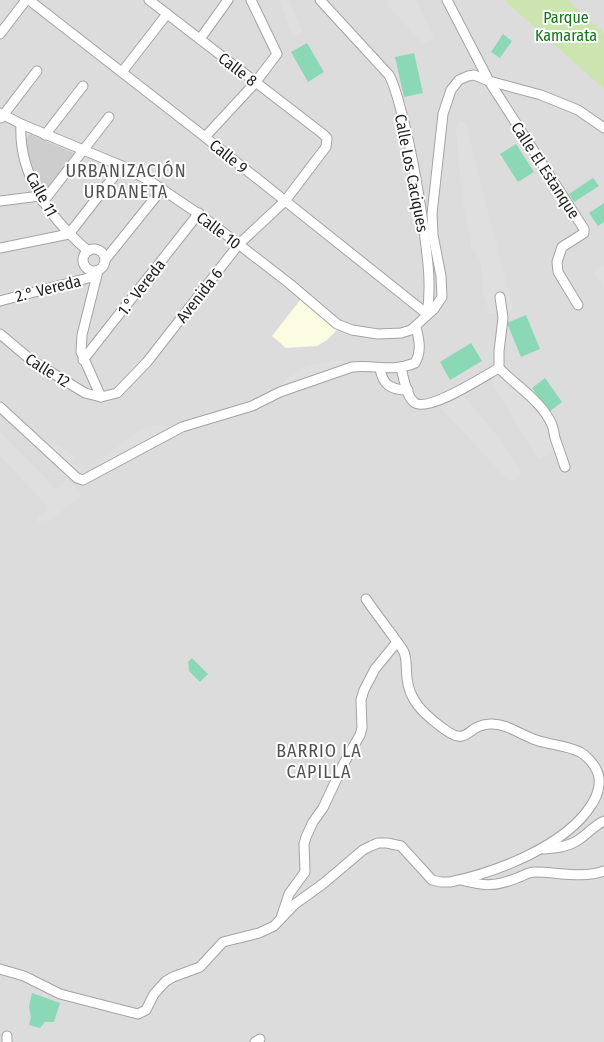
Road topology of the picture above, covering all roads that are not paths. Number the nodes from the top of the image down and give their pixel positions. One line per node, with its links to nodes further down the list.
1 (28, 0): 8 (street); 11 (street, Calle 9)
2 (149, 0): 7 (street, Calle 8)
3 (228, 0): 9 (street)
4 (251, 0): 13 (street)
5 (320, 0): 38 (street, Calle Los Caciques)
6 (447, 0): 12 (street)
7 (167, 14): 9 (street, Calle 8); 11 (street)
8 (0, 34)
9 (200, 39): 13 (street, Calle 8)
10 (37, 71): 15 (street)
11 (122, 72): 20 (street, Calle 9)
12 (489, 81): 18 (street); 37 (street, Calle El Estanque); 38 (street)
13 (256, 83): 20 (street); 21 (street, Calle 8)
14 (83, 86): 19 (street)
15 (1, 116): 17 (street, Calle 10)
16 (109, 117): 22 (street)
17 (20, 124): 19 (street, Calle 10); 25 (street, Calle 11)
18 (604, 128)
19 (45, 135): 22 (street, Calle 10)
20 (206, 137): 26 (street, Calle 9)
21 (326, 138): 26 (street, Avenida 6)
22 (84, 150): 23 (street, Calle 10); 25 (street)
23 (122, 166): 24 (street, Calle 10); 29 (street)
24 (162, 189): 28 (street, Calle 10); 33 (street)
25 (42, 199): 27 (street); 29 (street, Calle 11)
26 (285, 200): 30 (street, Avenida 6); 38 (street, Calle 9)
27 (0, 201)
28 (199, 214): 30 (street, Calle 10); 41 (street, 1.° Vereda)
29 (69, 234): 31 (street); 32 (street, Calle 11)
30 (239, 244): 39 (street, Calle 10); 46 (street, Avenida 6)
31 (0, 248)
32 (88, 251): 33 (street, Calle 11); 34 (street)
33 (105, 260): 34 (street)
34 (97, 274): 36 (street, 2.° Vereda); 41 (street)
35 (500, 297): 43 (street)
36 (0, 301)
37 (578, 305)
38 (427, 314): 39 (street)
39 (416, 327): 42 (street)
40 (0, 334): 46 (street, Calle 12)
41 (84, 360): 46 (street)
42 (401, 368): 44 (street); 45 (street)
43 (499, 368): 45 (street); 48 (street)
44 (380, 369): 45 (street); 47 (street)
45 (408, 390)
46 (101, 397)
47 (0, 407)
48 (565, 467)
49 (366, 599): 50 (street)
50 (397, 642): 52 (street); 55 (street)
51 (604, 821): 52 (street)
52 (539, 849): 54 (street)
53 (604, 871): 54 (street)
54 (461, 880): 55 (street)
55 (280, 920): 56 (street)
56 (0, 969)

